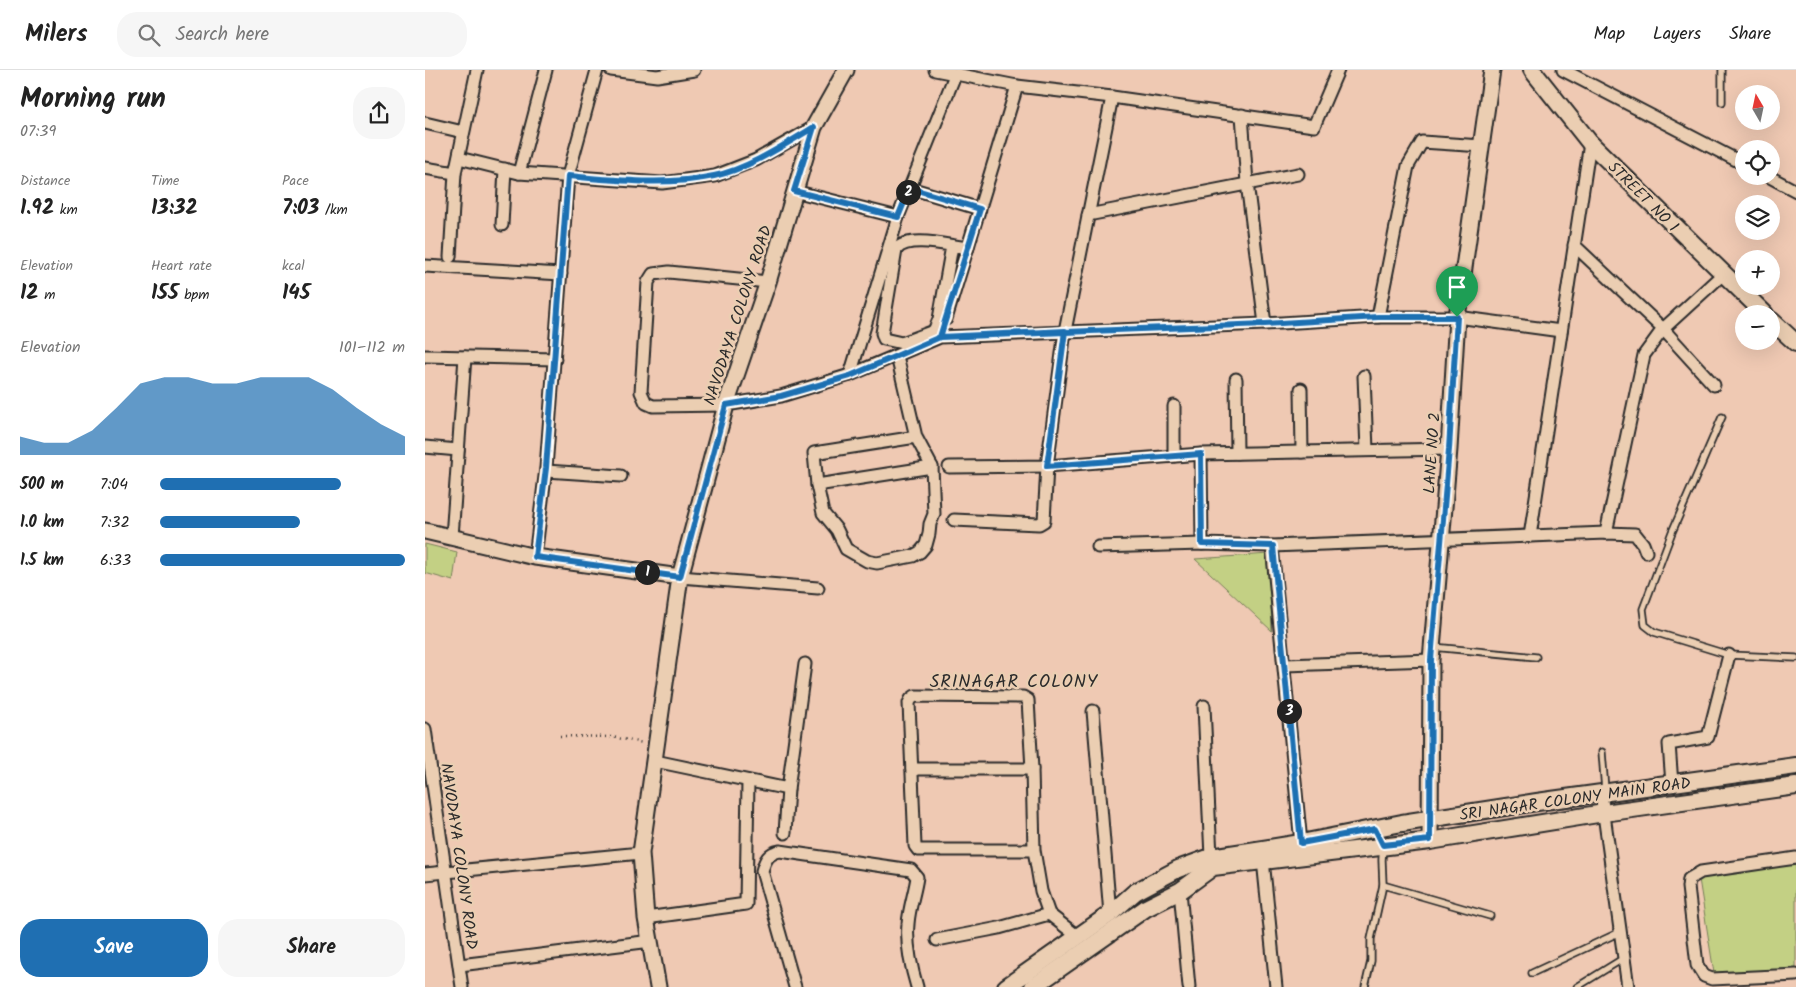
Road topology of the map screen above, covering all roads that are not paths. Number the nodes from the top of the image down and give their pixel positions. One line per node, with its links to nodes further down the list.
1 (477, 70): 20 (street)
2 (546, 70): 27 (street)
3 (597, 70): 30 (street)
4 (611, 70): 5 (street)
5 (694, 70)
6 (846, 70): 19 (street, NAVODAYA COLONY ROAD)
7 (935, 70): 13 (street)
8 (1336, 70): 17 (street)
9 (1492, 70): 22 (street, LANE NO 2)
10 (1531, 70): 21 (main road, STREET NO 1)
11 (1563, 70): 24 (street)
12 (1722, 70): 16 (lane)
13 (955, 75): 14 (street); 33 (street)
14 (1017, 86): 15 (street); 36 (street)
15 (1112, 97): 17 (street); 37 (street)
16 (1723, 102)
17 (1242, 115): 31 (street)
18 (425, 123): 20 (street)
19 (814, 127): 30 (street); 34 (street, NAVODAYA COLONY ROAD)
20 (463, 132): 23 (street)
21 (1590, 143): 40 (street); 46 (main road, STREET NO 1)
22 (1482, 146): 49 (street); 50 (street, LANE NO 2)
23 (459, 158): 26 (street); 28 (street)
24 (1735, 159)
25 (425, 168): 28 (street)
26 (505, 169): 27 (street); 39 (street)
27 (519, 172): 30 (street)
28 (455, 173): 43 (street)
29 (1298, 174): 31 (street)
30 (568, 176): 45 (street)
31 (1247, 182): 37 (street); 51 (street)
32 (1780, 182): 35 (street)
33 (910, 188): 36 (street); 38 (street)
34 (794, 191): 38 (street); 47 (street, NAVODAYA COLONY ROAD)
35 (1796, 191)
36 (980, 209): 42 (street)
37 (1088, 215): 54 (street)
38 (898, 217): 62 (street)
39 (502, 225)
40 (1574, 245): 53 (street); 55 (street)
41 (953, 246): 41 (street); 42 (street)
42 (968, 248): 56 (street)
43 (451, 257)
44 (425, 266): 45 (street)
45 (561, 274): 61 (street)
46 (1723, 274): 48 (main road, STREET NO 1); 53 (street)
47 (768, 282): 67 (street, NAVODAYA COLONY ROAD); 67 (street)
48 (1756, 305)
49 (1378, 317): 50 (street); 51 (street)
50 (1457, 317): 55 (street); 72 (street, LANE NO 2)
51 (1265, 324): 54 (street)
52 (1780, 328): 57 (main road)
53 (1663, 329): 65 (street); 87 (street)
54 (1065, 331): 56 (street); 79 (street)
55 (1561, 331): 88 (street)
56 (940, 337): 59 (street)
57 (1795, 342)
58 (425, 356): 60 (street)
59 (897, 356): 62 (street); 70 (street)
60 (465, 358): 61 (street); 73 (street)
61 (555, 359): 82 (street)
62 (850, 376): 67 (street)
63 (1364, 376): 74 (street)
64 (1236, 379): 76 (street)
65 (1714, 384)
66 (1301, 389): 75 (street)
67 (726, 405): 96 (street, NAVODAYA COLONY ROAD)
68 (1174, 406): 78 (street)
69 (1723, 417): 99 (lane)
70 (916, 437): 80 (street); 84 (street)
71 (425, 447): 73 (street)
72 (1449, 449): 74 (street); 90 (street, LANE NO 2)
73 (458, 450): 89 (street)
74 (1367, 450): 75 (street)
75 (1302, 452): 76 (street)
76 (1237, 453): 77 (street)
77 (1201, 454): 78 (street); 91 (street)
78 (1174, 456): 79 (street)
79 (1047, 466): 81 (street); 85 (street)
80 (932, 467): 84 (street); 84 (street)
81 (949, 467)
82 (546, 471): 83 (street); 95 (street)
83 (621, 476)
84 (817, 485)
85 (954, 520)
86 (425, 531): 89 (street)
87 (1606, 533): 88 (street); 94 (street)
88 (1530, 536): 90 (street)
89 (452, 537): 95 (street)
90 (1441, 538): 92 (street); 98 (street, LANE NO 2)
91 (1202, 544): 92 (street); 93 (street)
92 (1273, 546): 103 (street)
93 (1098, 547)
94 (1646, 552)
95 (535, 557): 96 (street)
96 (680, 577): 97 (street); 108 (street, NAVODAYA COLONY ROAD)
97 (818, 588)
98 (1432, 654): 100 (lane); 103 (street); 118 (street, LANE NO 2)
99 (1729, 655): 101 (lane); 113 (street)
100 (1536, 658)
101 (1796, 658)
102 (805, 664): 115 (street)
103 (1285, 665): 122 (street)
104 (1204, 706): 126 (street)
105 (1093, 711): 136 (street)
106 (425, 729): 129 (street, NAVODAYA COLONY ROAD)
107 (1602, 752): 116 (lane)
108 (655, 754): 112 (street); 125 (street, NAVODAYA COLONY ROAD)
109 (1796, 766): 113 (main road, SRI NAGAR COLONY MAIN ROAD)
110 (912, 769): 111 (street); 111 (street); 124 (street)
111 (1032, 769): 124 (street)
112 (748, 781): 115 (street); 138 (street)
113 (1672, 784): 116 (main road, SRI NAGAR COLONY MAIN ROAD)
114 (1796, 786): 117 (main road, SRI NAGAR COLONY MAIN ROAD)
115 (788, 789): 120 (street)
116 (1603, 793): 117 (street); 118 (main road, SRI NAGAR COLONY MAIN ROAD)
117 (1604, 812): 121 (main road, SRI NAGAR COLONY MAIN ROAD); 139 (street)
118 (1430, 819): 119 (main road, SRI NAGAR COLONY MAIN ROAD); 121 (street, LANE NO 2)
119 (1375, 829): 122 (main road, SRI NAGAR COLONY MAIN ROAD); 123 (lane)
120 (785, 833)
121 (1430, 840): 123 (main road, SRI NAGAR COLONY MAIN ROAD)
122 (1301, 843): 126 (main road, SRI NAGAR COLONY MAIN ROAD)
123 (1383, 845): 128 (main road, SRI NAGAR COLONY MAIN ROAD); 131 (lane)
124 (1034, 850): 135 (street)
125 (641, 853): 129 (street); 138 (street, NAVODAYA COLONY ROAD)
126 (1211, 857): 133 (main road, SRI NAGAR COLONY MAIN ROAD)
127 (1796, 858): 146 (street)
128 (1263, 860): 132 (main road, SRI NAGAR COLONY MAIN ROAD); 154 (street)
129 (445, 871): 130 (street); 144 (street, NAVODAYA COLONY ROAD)
130 (425, 874)
131 (1383, 885): 137 (lane); 155 (lane)
132 (1180, 891): 134 (main road, SRI NAGAR COLONY MAIN ROAD); 153 (street)
133 (1135, 892): 134 (main road); 136 (main road, SRI NAGAR COLONY MAIN ROAD)
134 (1146, 908): 152 (main road, SRI NAGAR COLONY MAIN ROAD)
135 (1049, 914): 140 (street); 141 (street)
136 (1110, 914): 140 (main road, SRI NAGAR COLONY MAIN ROAD)
137 (1490, 916)
138 (646, 918): 142 (street, NAVODAYA COLONY ROAD)
139 (1620, 932): 143 (street); 145 (lane)
140 (1077, 936): 151 (main road, SRI NAGAR COLONY MAIN ROAD)
141 (937, 940)
142 (651, 941): 144 (street); 148 (street, NAVODAYA COLONY ROAD)
143 (1624, 958): 156 (lane); 157 (street)
144 (460, 965): 147 (street, NAVODAYA COLONY ROAD)
145 (1531, 973)
146 (1796, 975)
147 (462, 987)
148 (658, 987)
149 (795, 987): 150 (street)
150 (917, 987)
151 (1006, 987)
152 (1033, 987)
153 (1189, 987)
154 (1276, 987)
155 (1365, 987)
156 (1577, 987)
157 (1628, 987)

